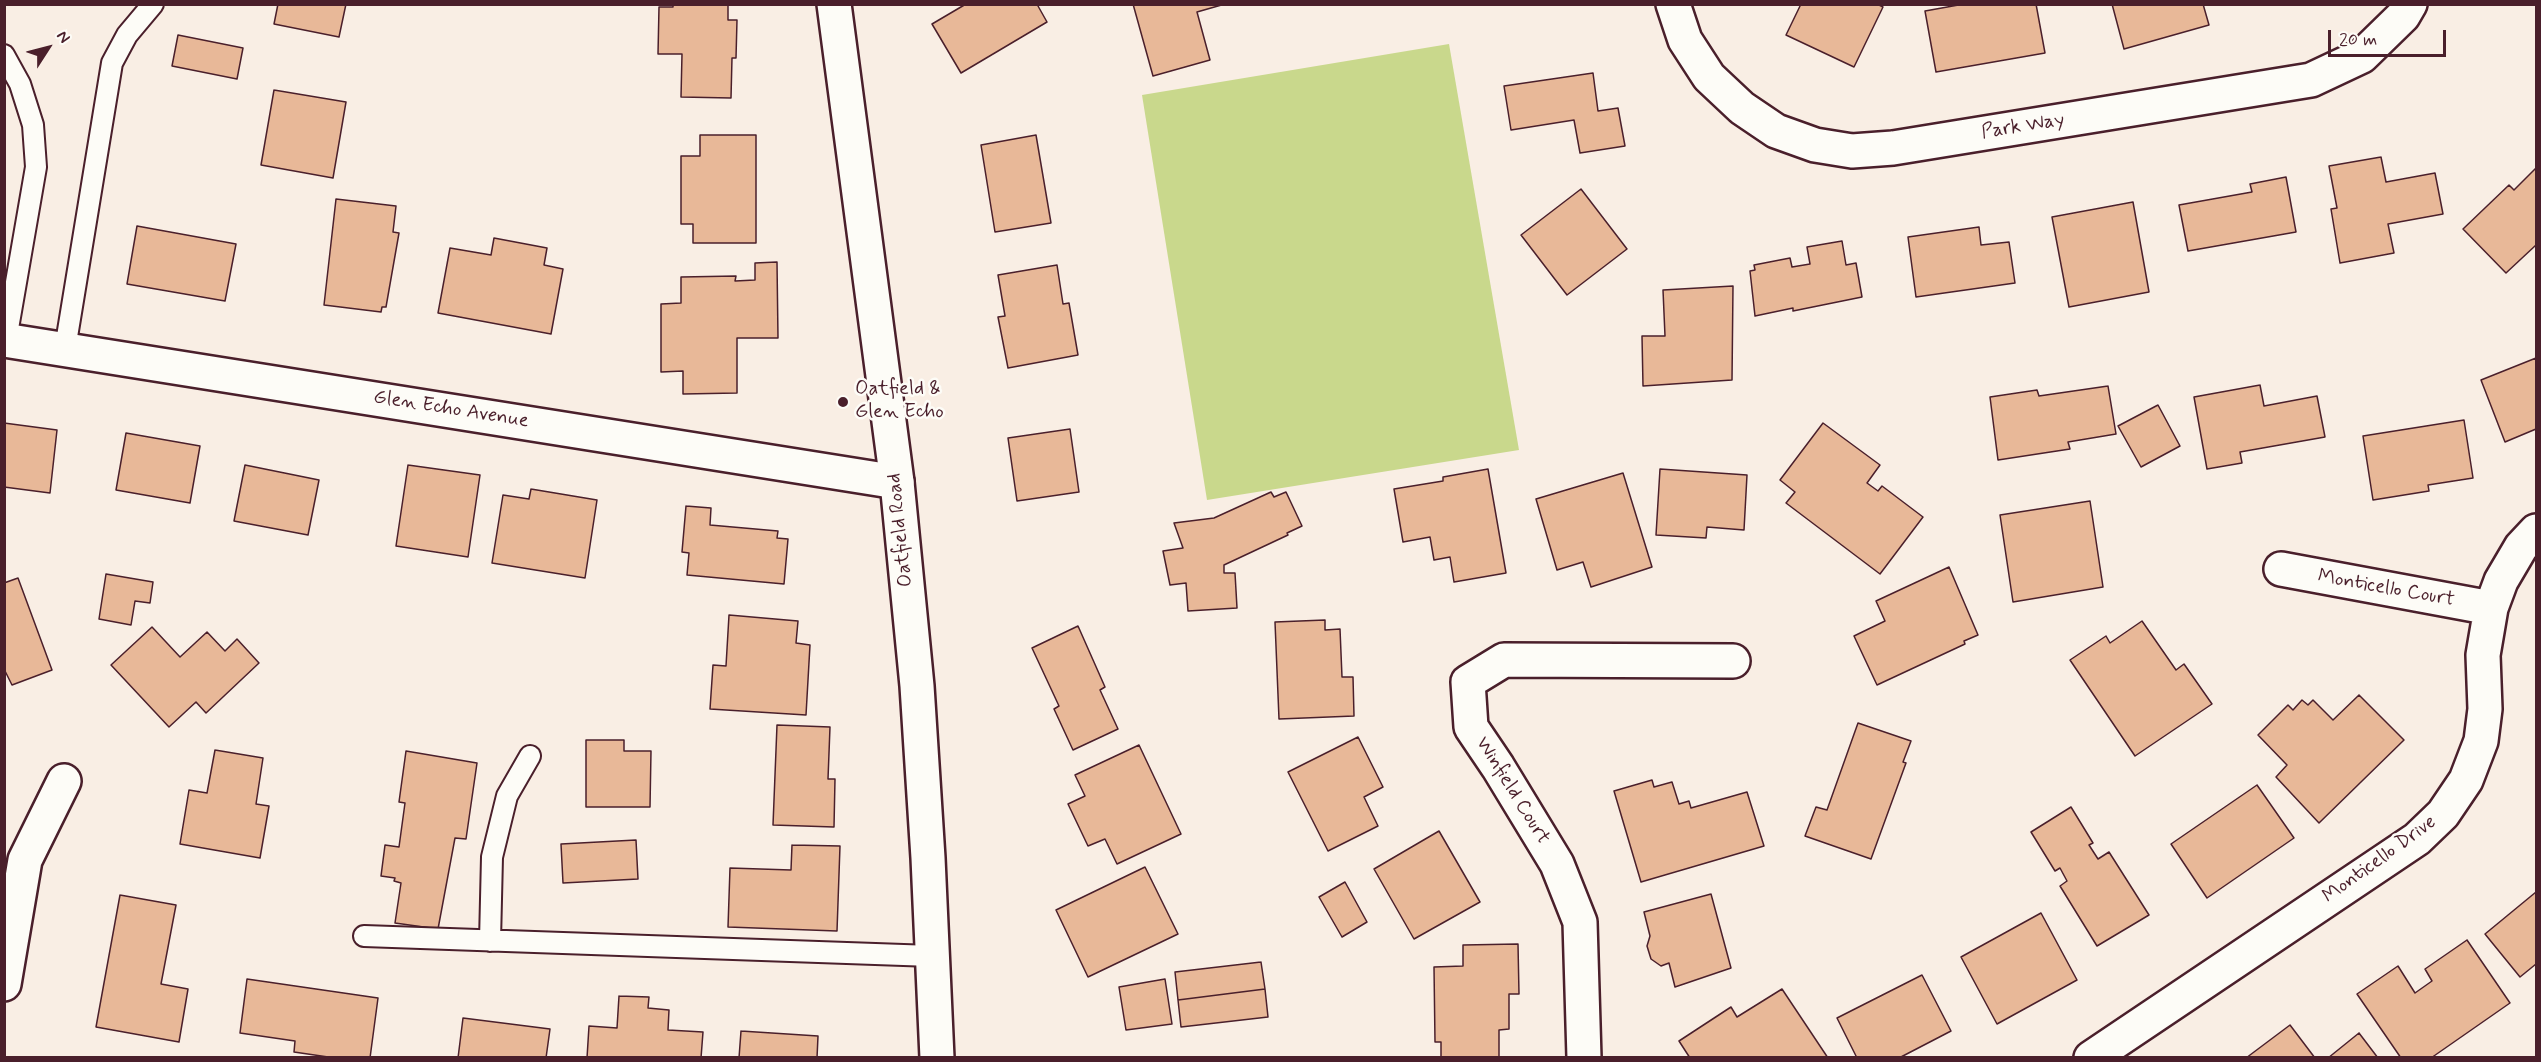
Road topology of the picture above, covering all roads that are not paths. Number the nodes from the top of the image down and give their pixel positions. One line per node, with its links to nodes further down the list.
1 (153, 4): 7 (lane)
2 (834, 4): 8 (street, Oatfield Road)
3 (1673, 4): 4 (street, Park Way)
4 (2410, 4)
5 (4, 55): 6 (lane)
6 (5, 340): 7 (street, Glen Echo Avenue)
7 (65, 349): 8 (street, Glen Echo Avenue)
8 (897, 482): 17 (street, Oatfield Road)
9 (2536, 531): 11 (street, Monticello Drive)
10 (2281, 569): 11 (street, Monticello Court)
11 (2491, 608): 21 (street, Monticello Drive)
12 (1733, 661): 20 (street, Winfield Court)
13 (530, 756): 16 (lane)
14 (64, 782): 18 (street)
15 (364, 936): 16 (lane)
16 (490, 941): 17 (lane)
17 (932, 956): 19 (street, Oatfield Road)
18 (4, 984)
19 (937, 1058)
20 (1584, 1058)
21 (2091, 1058)

